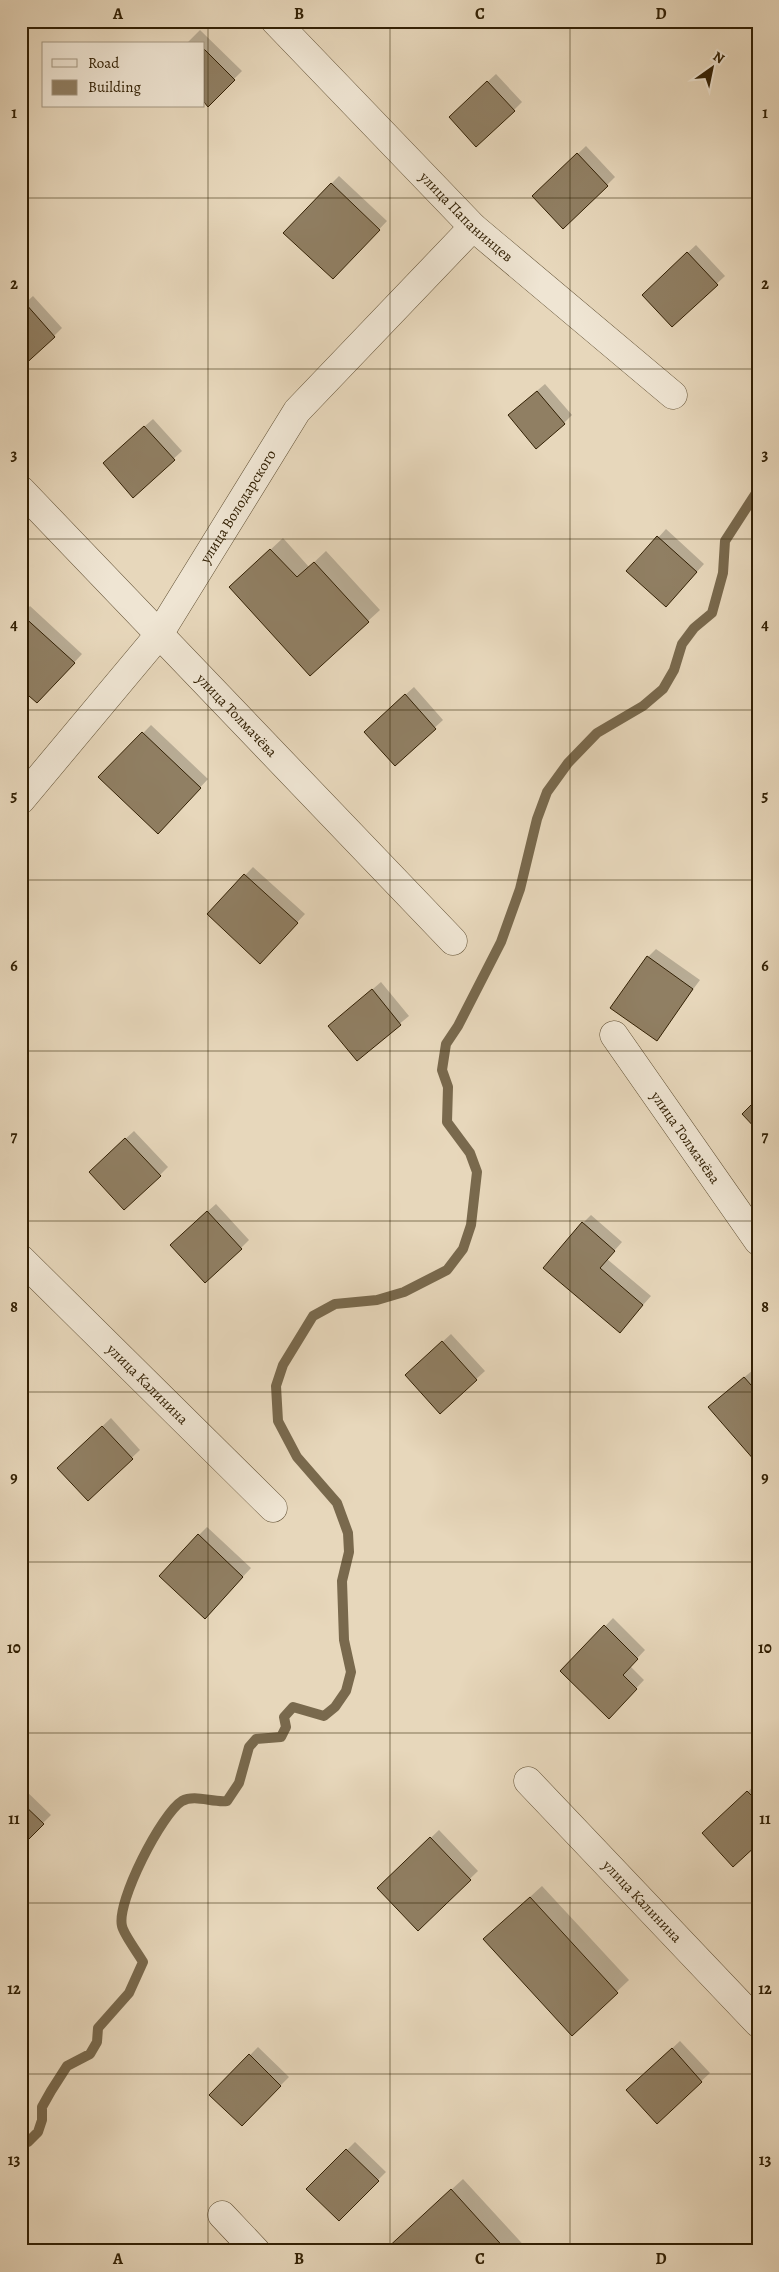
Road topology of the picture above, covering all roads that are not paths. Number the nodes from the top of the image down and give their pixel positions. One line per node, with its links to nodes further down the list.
1 (275, 21): 2 (street, улица Папанинцев)
2 (473, 227): 3 (street, улица Папанинцев); 5 (street, улица Володарского)
3 (673, 395)
4 (21, 490): 5 (street, улица Толмачёва)
5 (158, 636): 6 (street, улица Володарского); 7 (street, улица Толмачёва)
6 (21, 800)
7 (453, 941)
8 (614, 1035): 9 (street, улица Толмачёва)
9 (758, 1240)
10 (21, 1259): 11 (street, улица Калинина)
11 (273, 1508)
12 (528, 1780): 13 (street, улица Калинина)
13 (758, 2023)
14 (222, 2216): 15 (street)
15 (256, 2251)

